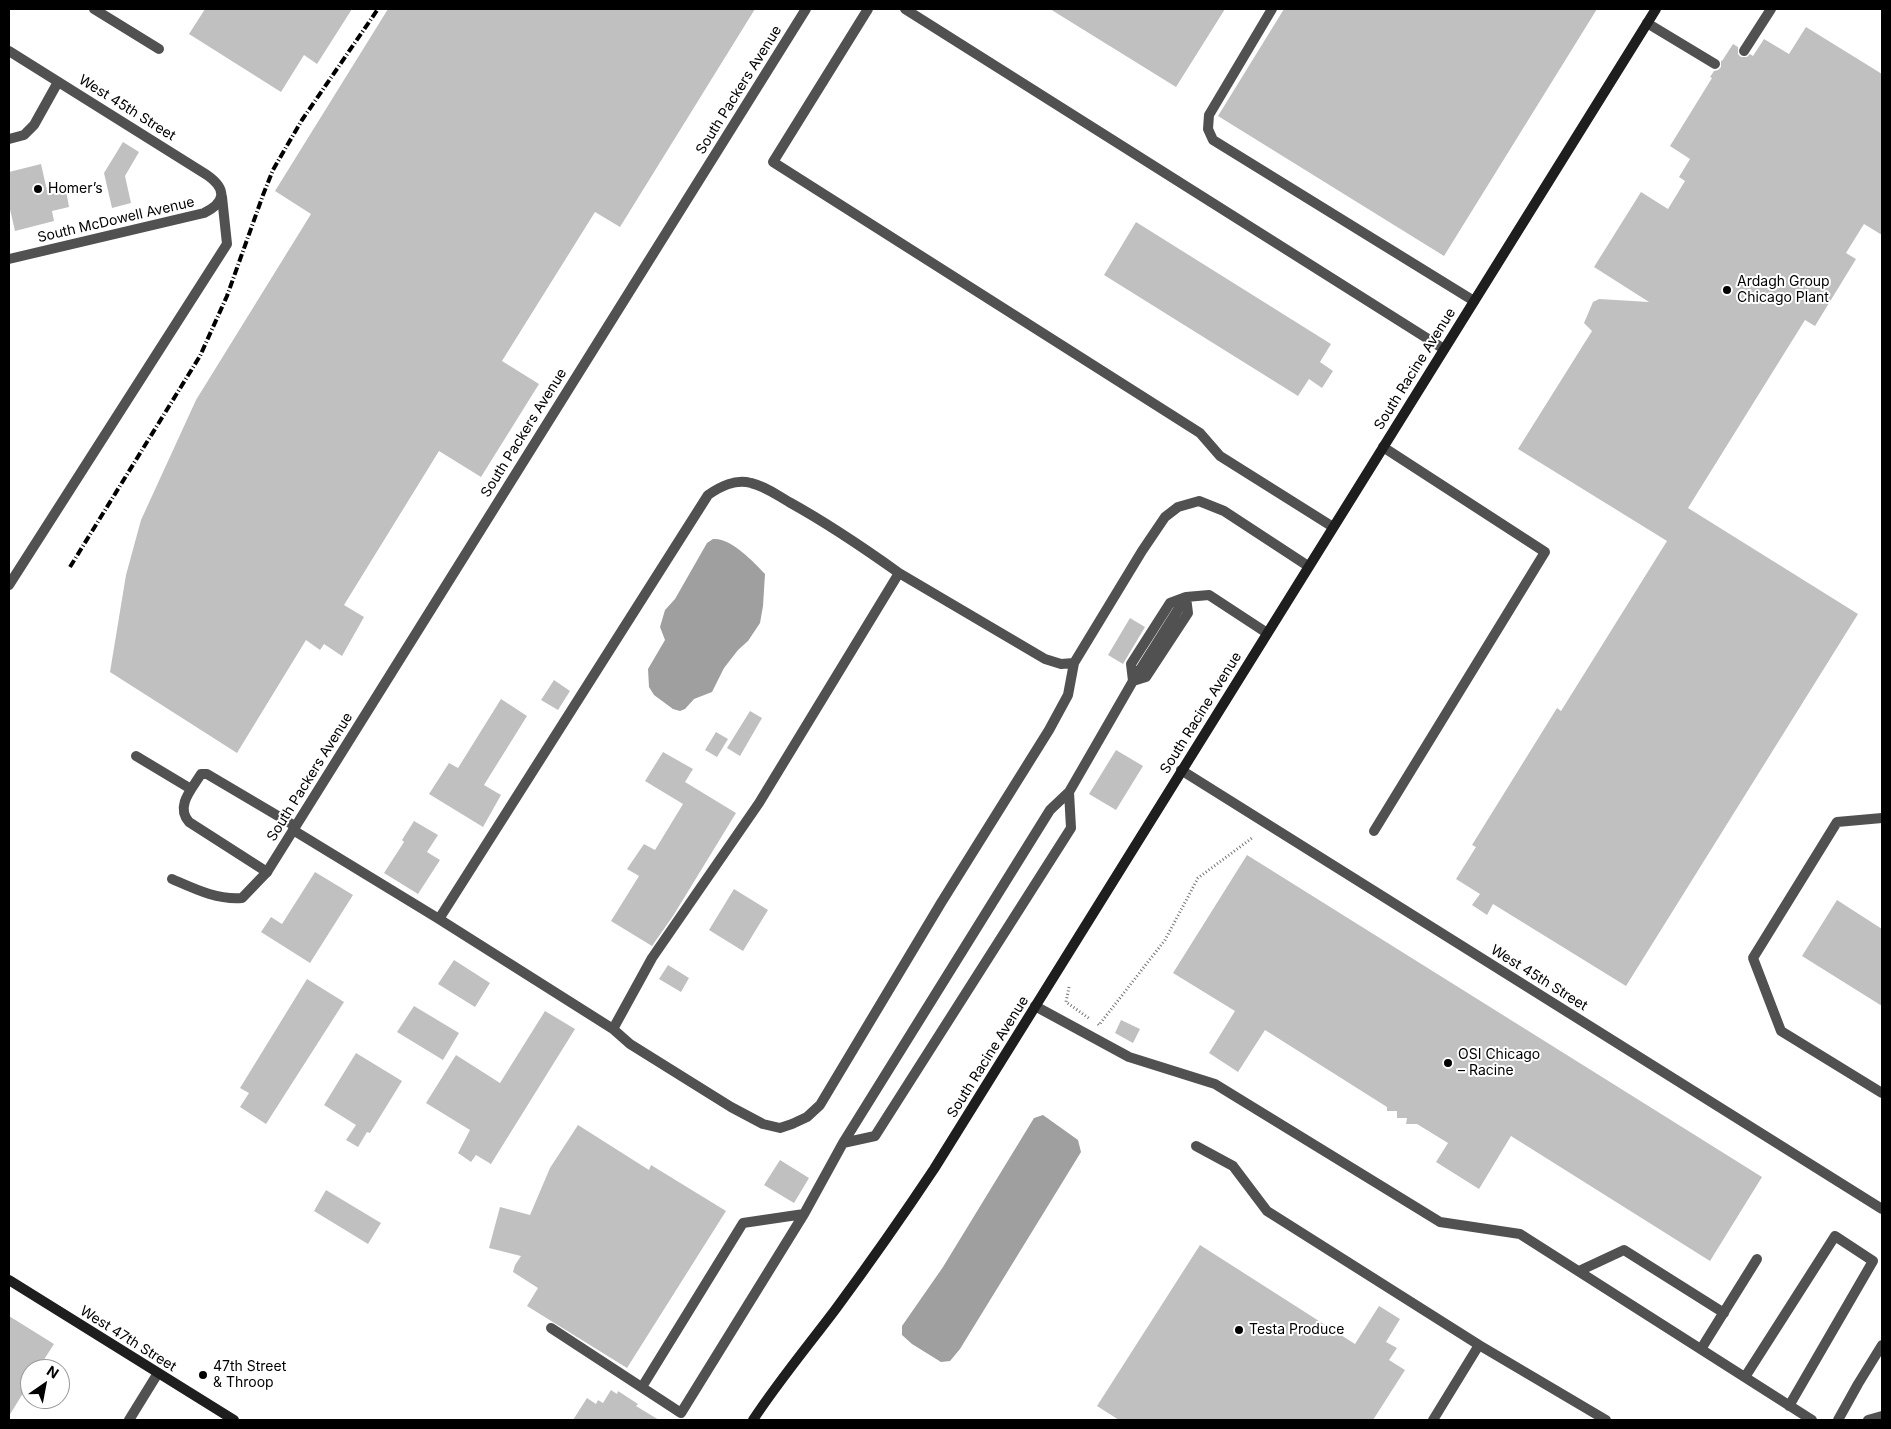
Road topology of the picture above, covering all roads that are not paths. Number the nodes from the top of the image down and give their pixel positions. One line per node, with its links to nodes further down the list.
1 (94, 9): 9 (street)
2 (806, 9): 33 (street, South Packers Avenue)
3 (868, 9): 20 (street)
4 (905, 9): 18 (street)
5 (1272, 9): 17 (street)
6 (1656, 9): 8 (street, South Racine Avenue)
7 (1771, 9): 11 (street)
8 (1647, 23): 12 (street); 17 (street, South Racine Avenue)
9 (159, 49)
10 (9, 51): 13 (street, West 45th Street)
11 (1744, 51)
12 (1715, 64)
13 (58, 82): 14 (street); 15 (street, West 45th Street)
14 (9, 139)
15 (222, 197): 16 (street, South McDowell Avenue); 23 (street)
16 (9, 259)
17 (1474, 301): 18 (street, South Racine Avenue)
18 (1444, 349): 19 (street, South Racine Avenue)
19 (1383, 447): 20 (street, South Racine Avenue); 34 (street)
20 (1332, 528): 21 (street, South Racine Avenue)
21 (1308, 566): 25 (street, South Racine Avenue); 26 (street)
22 (899, 573): 26 (street); 37 (street); 39 (street)
23 (9, 585)
24 (1186, 598): 25 (street); 27 (street); 27 (street)
25 (1267, 633): 29 (street, South Racine Avenue)
26 (1074, 664): 39 (street)
27 (1133, 681): 31 (street)
28 (136, 756): 30 (street)
29 (1181, 770): 38 (street, South Racine Avenue); 43 (street, West 45th Street)
30 (191, 789): 33 (street); 35 (street)
31 (1069, 792): 41 (street); 41 (street)
32 (1882, 818): 40 (street)
33 (294, 828): 35 (street, South Packers Avenue); 37 (street)
34 (1374, 831)
35 (267, 872): 36 (street, South Packers Avenue)
36 (172, 879)
37 (438, 920): 39 (street)
38 (1035, 1006): 46 (street); 60 (street, South Racine Avenue)
39 (613, 1029)
40 (1882, 1093)
41 (843, 1143): 44 (street)
42 (1196, 1146): 50 (street)
43 (1882, 1209)
44 (804, 1214): 55 (street); 55 (street)
45 (1757, 1260): 48 (street)
46 (1579, 1271): 48 (street); 52 (street)
47 (9, 1280): 53 (street, West 47th Street)
48 (1724, 1313): 52 (street)
49 (551, 1328): 55 (street)
50 (1479, 1345): 61 (street); 62 (street)
51 (1882, 1346): 64 (street)
52 (1701, 1349): 54 (street)
53 (158, 1373): 58 (street); 59 (street, West 47th Street)
54 (1745, 1377): 56 (street); 56 (street)
55 (642, 1387)
56 (1789, 1406): 63 (street)
57 (1882, 1416): 65 (street)
58 (128, 1420)
59 (234, 1420)
60 (753, 1420)
61 (1433, 1420)
62 (1606, 1420)
63 (1812, 1420)
64 (1838, 1420)
65 (1868, 1420)

